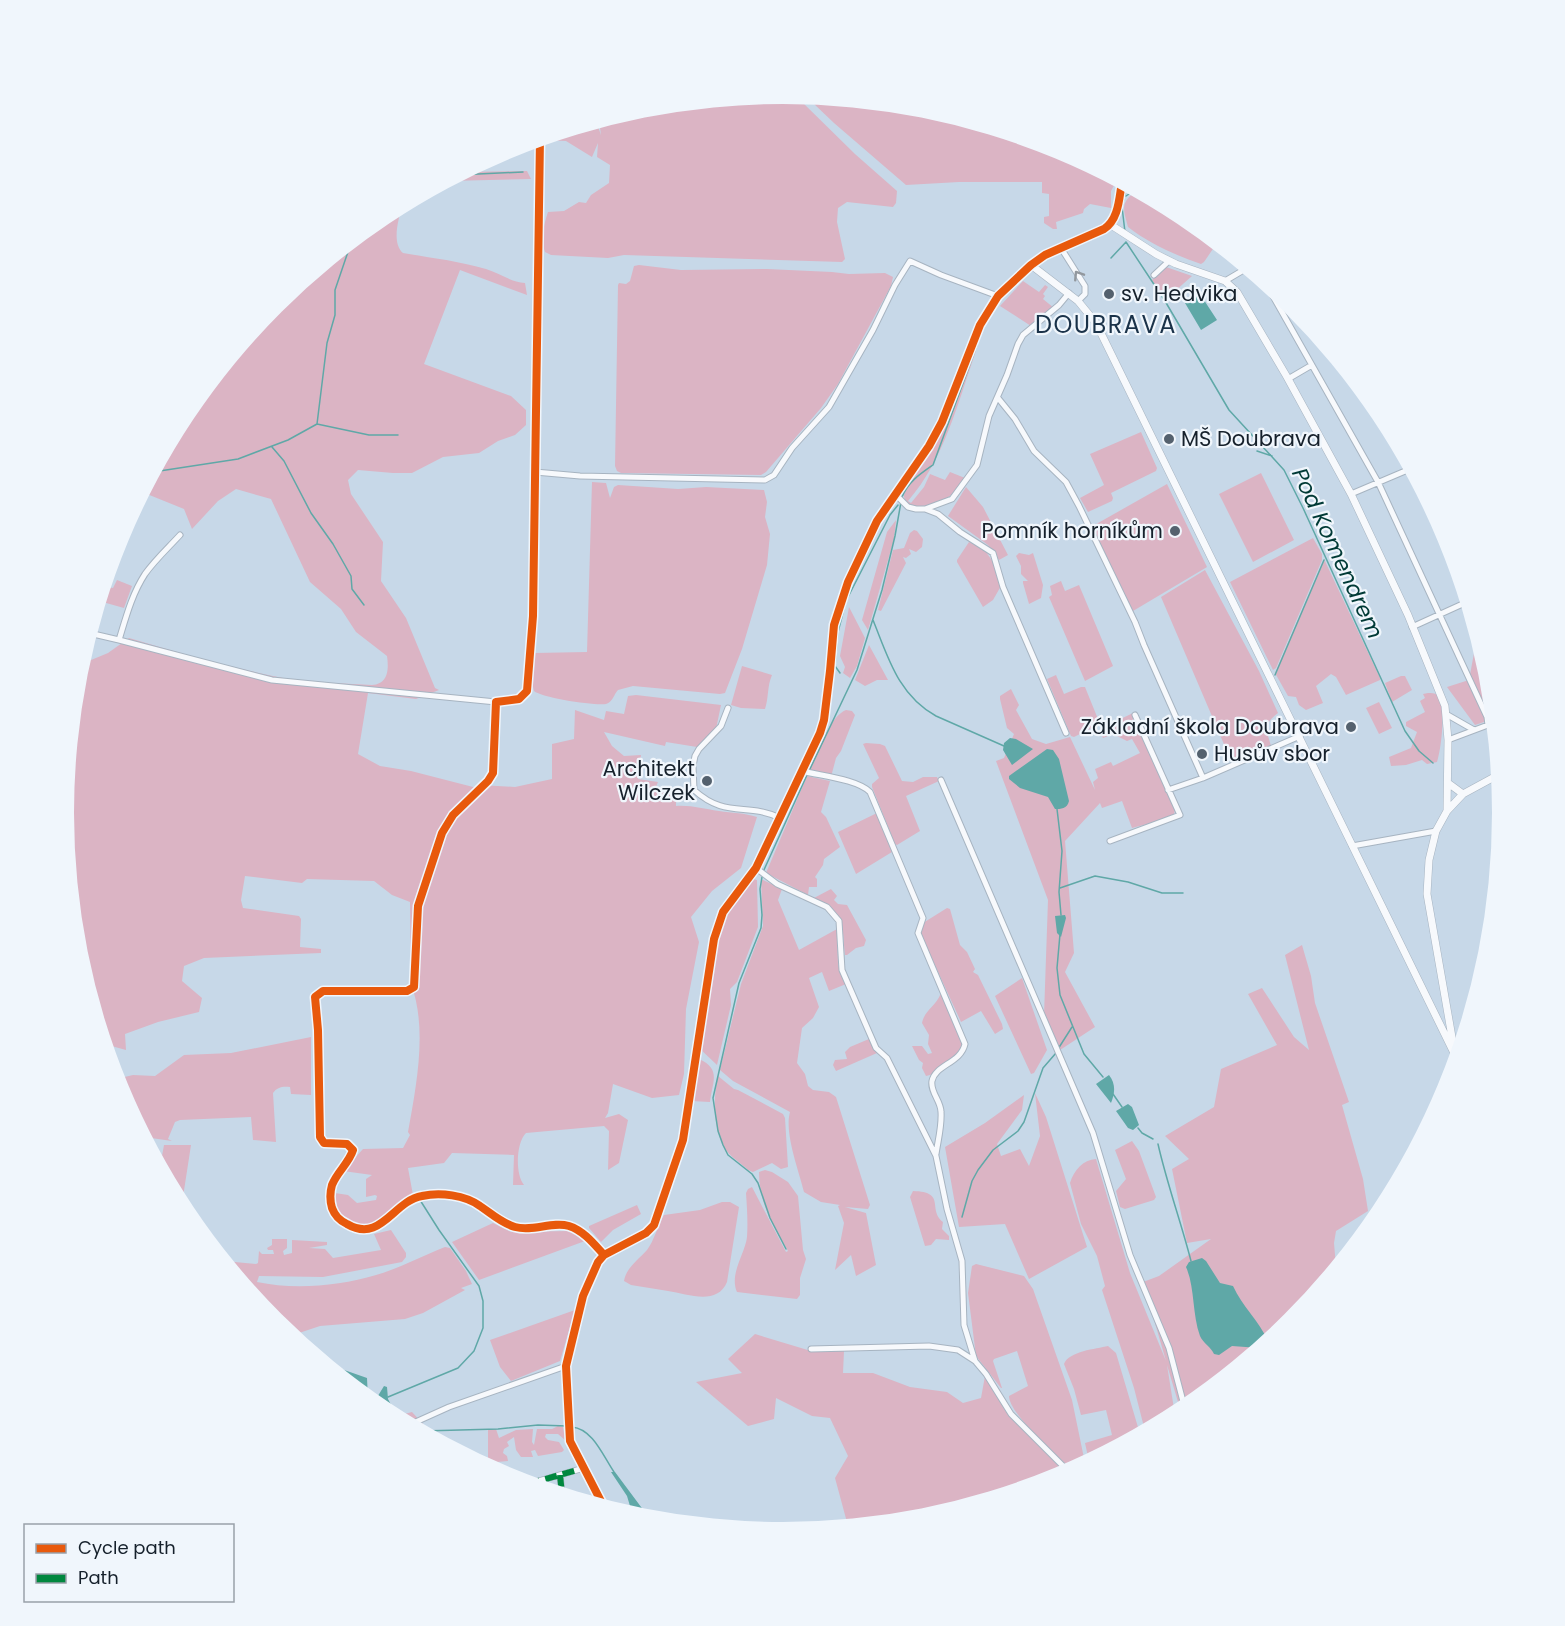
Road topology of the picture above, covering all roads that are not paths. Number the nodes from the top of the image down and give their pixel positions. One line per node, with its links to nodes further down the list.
1 (540, 148): 17 (street)
2 (1120, 190): 3 (street)
3 (1111, 225): 4 (street); 5 (street)
4 (1060, 248): 6 (street); 12 (street, one-way to 4)
5 (1169, 261): 8 (street); 9 (street)
6 (1031, 265): 10 (street); 11 (street)
7 (1240, 272): 9 (street)
8 (1154, 275)
9 (1225, 281): 15 (street)
10 (1069, 293): 12 (street); 16 (street)
11 (998, 296): 17 (street); 21 (street)
12 (1078, 301): 37 (street)
13 (1278, 307): 14 (street)
14 (1312, 365): 15 (street); 19 (street)
15 (1288, 379): 20 (street)
16 (998, 398): 22 (street); 40 (street)
17 (535, 472): 29 (street)
18 (1404, 472): 19 (street)
19 (1378, 482): 20 (street); 25 (street)
20 (1351, 494): 26 (street)
21 (896, 495): 22 (street); 39 (street)
22 (925, 509): 36 (street)
23 (180, 535): 28 (street)
24 (1460, 605): 25 (street)
25 (1439, 615): 26 (street); 31 (street)
26 (1412, 627): 32 (street)
27 (97, 635): 28 (street)
28 (119, 640): 29 (street)
29 (496, 702): 55 (street)
30 (728, 708): 47 (street)
31 (1483, 709)
32 (1446, 714): 35 (street); 38 (street)
33 (1135, 715): 44 (street)
34 (1486, 726): 35 (street)
35 (1473, 730): 38 (street)
36 (1066, 733)
37 (1300, 736): 40 (street); 50 (street)
38 (1448, 740): 43 (street)
39 (802, 771): 47 (street); 54 (street)
40 (1203, 778): 44 (street)
41 (1491, 779): 45 (street)
42 (940, 780): 59 (street)
43 (1448, 783): 45 (street); 46 (street)
44 (1168, 790): 49 (street)
45 (1463, 794): 46 (street)
46 (1447, 811): 48 (street)
47 (780, 818): 51 (street)
48 (1436, 831): 50 (street); 52 (street)
49 (1110, 840)
50 (1352, 846): 53 (street)
51 (756, 867): 54 (street); 55 (street)
52 (1453, 1044)
53 (1451, 1048)
54 (936, 1156): 57 (street)
55 (604, 1255): 58 (street)
56 (812, 1349): 57 (street)
57 (975, 1361): 61 (street)
58 (566, 1366): 60 (street); 62 (street)
59 (1182, 1398)
60 (418, 1421)
61 (1062, 1465)
62 (584, 1468): 63 (street); 66 (street)
63 (560, 1475): 64 (street); 65 (street)
64 (543, 1480)
65 (561, 1486)
66 (599, 1498)

